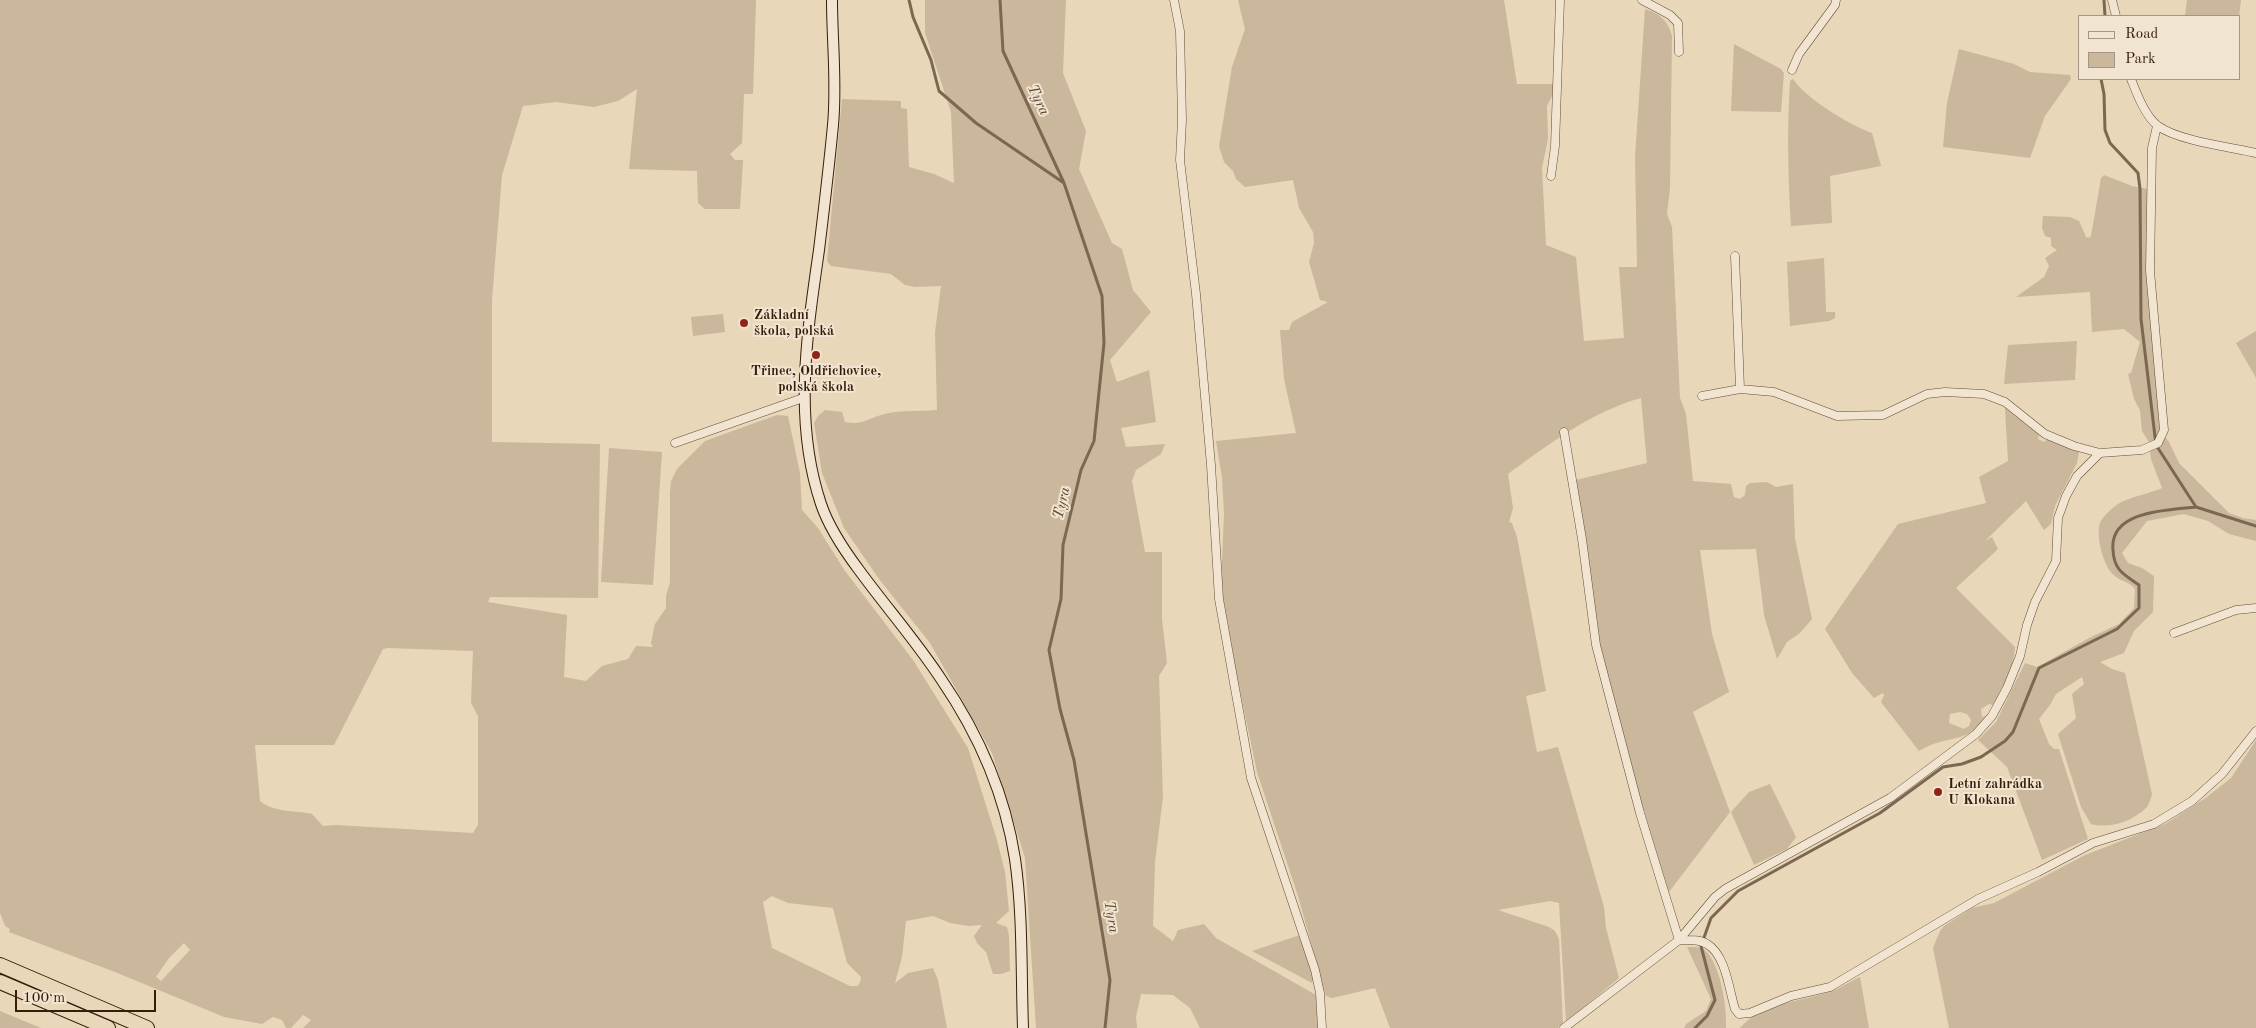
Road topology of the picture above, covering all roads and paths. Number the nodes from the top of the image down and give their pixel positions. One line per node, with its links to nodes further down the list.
1 (832, 0): 17 (street)
2 (1174, 0): 30 (street)
3 (1560, 0): 13 (street)
4 (1642, 0): 8 (street)
5 (1836, 0): 9 (street)
6 (2112, 0): 7 (street)
7 (2116, 15)
8 (1679, 52)
9 (1792, 70)
10 (2132, 80): 11 (street)
11 (2157, 126): 12 (street); 20 (street)
12 (2256, 153)
13 (1551, 176)
14 (1735, 256): 15 (street)
15 (1740, 389): 16 (street); 20 (street)
16 (1702, 396)
17 (804, 398): 19 (street); 29 (street)
18 (1564, 432): 24 (street)
19 (675, 444)
20 (2100, 453): 24 (street)
21 (2256, 608): 22 (street)
22 (2174, 633)
23 (2256, 731): 24 (street)
24 (1679, 940): 31 (street)
25 (0, 966): 28 (highway)
26 (0, 982): 27 (highway)
27 (108, 1028)
28 (147, 1028)
29 (1023, 1028)
30 (1322, 1028)
31 (1564, 1028)

